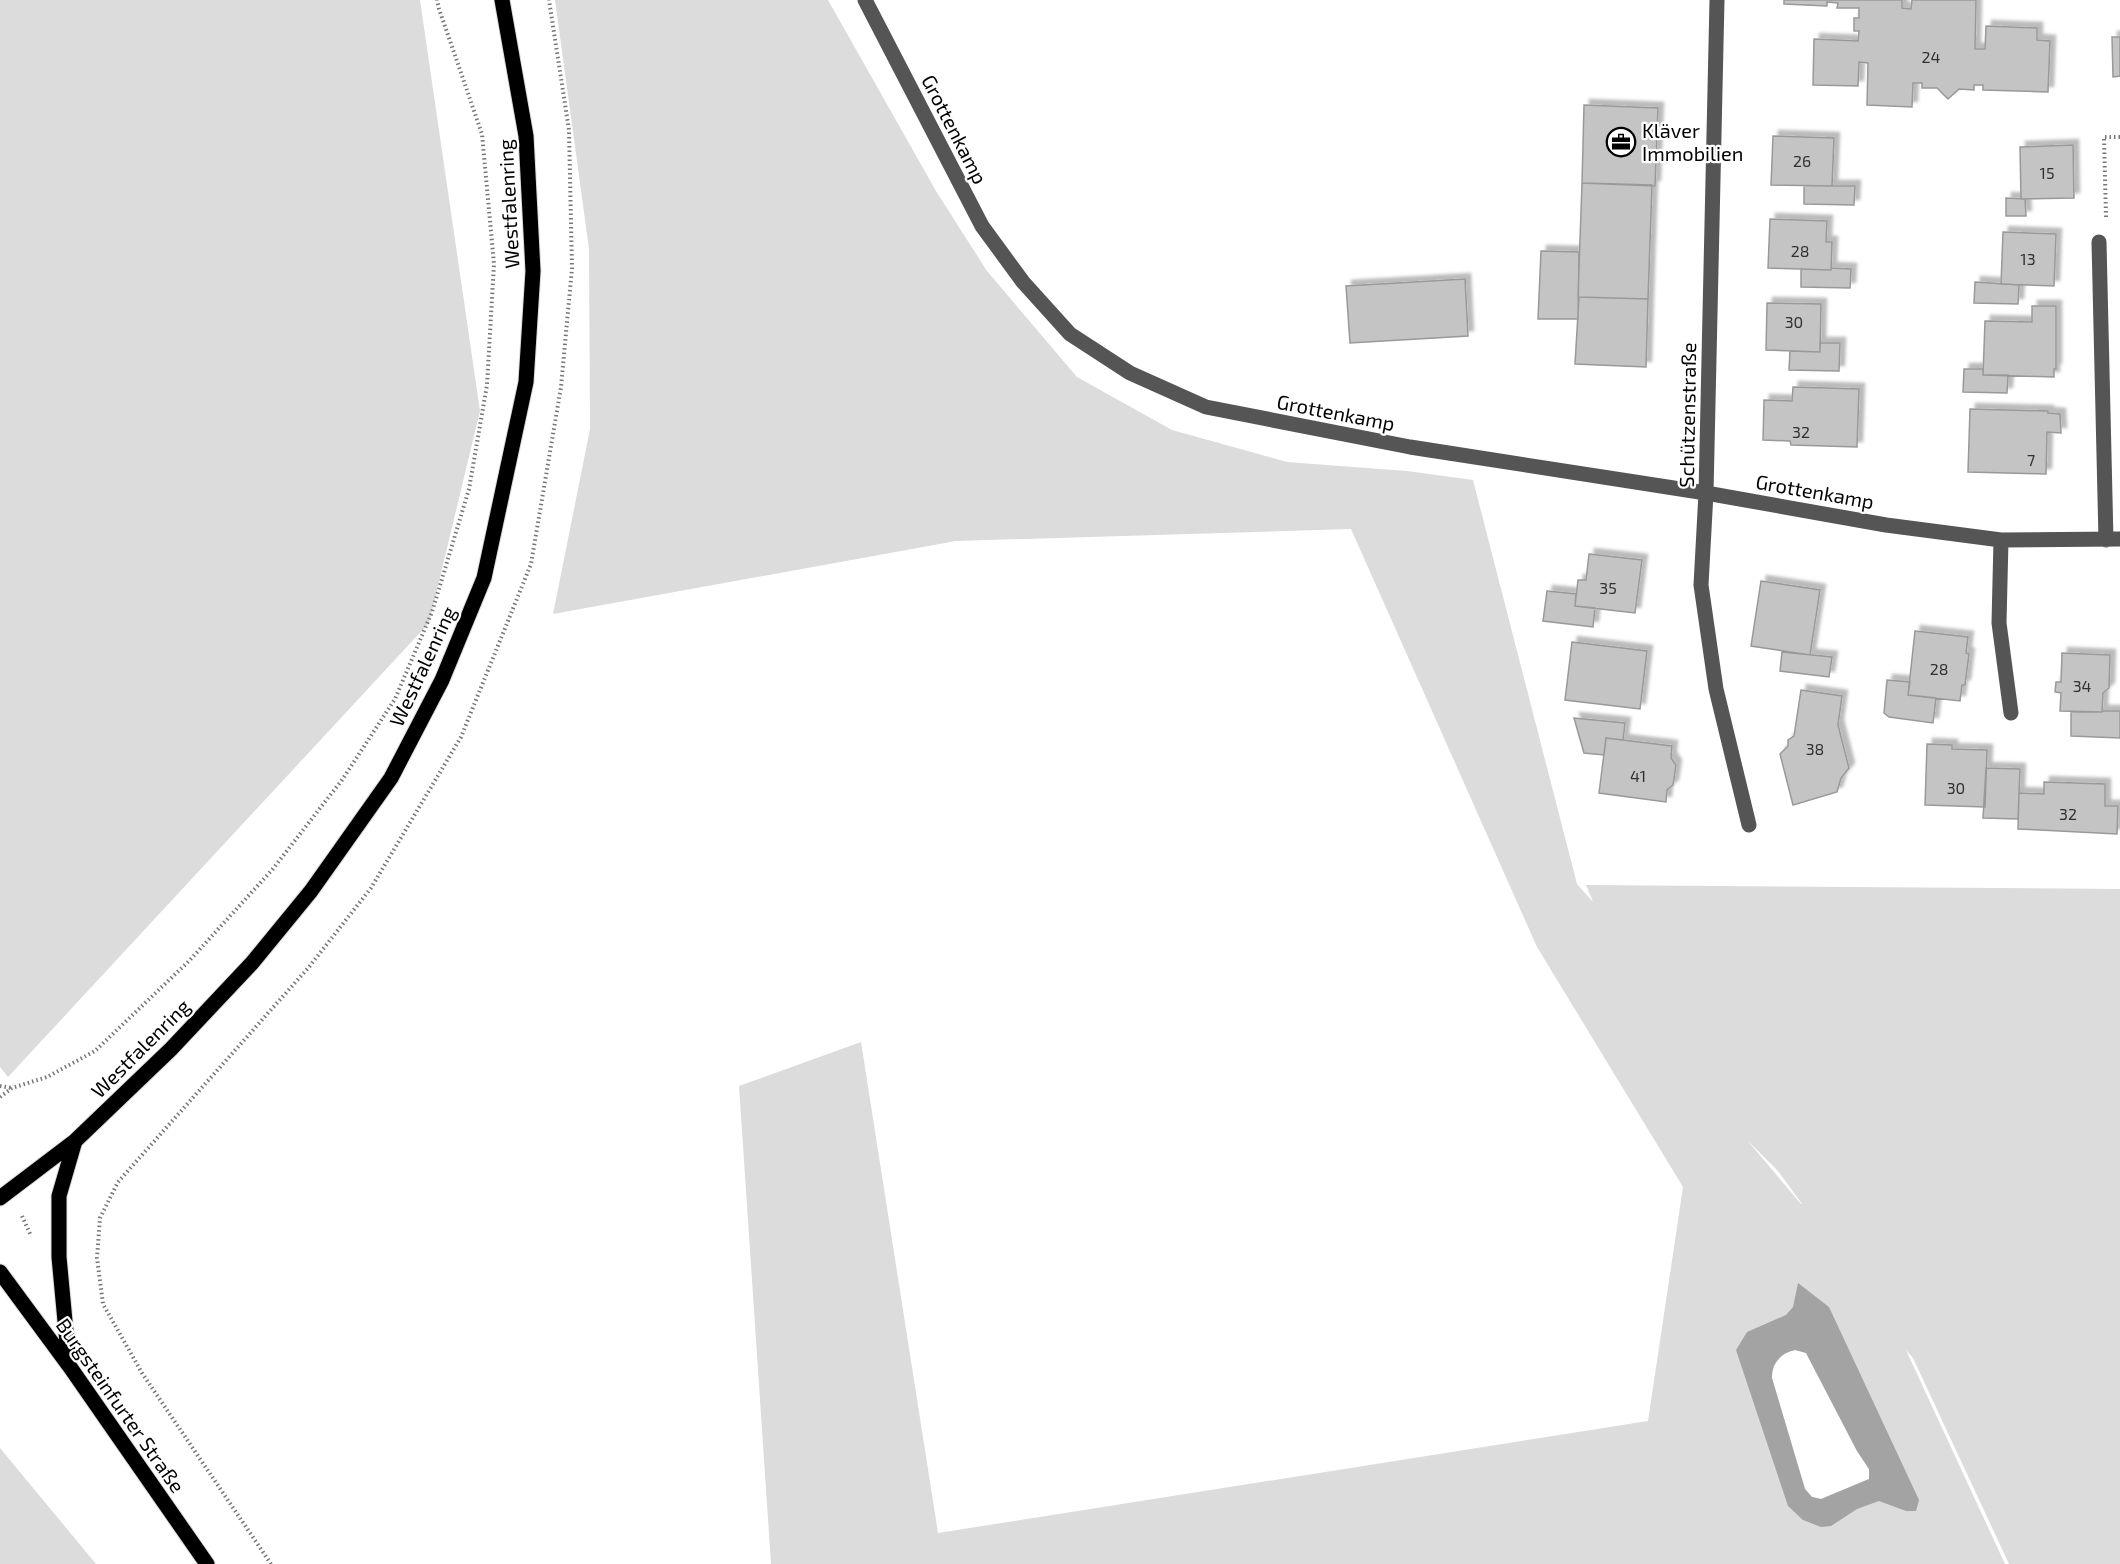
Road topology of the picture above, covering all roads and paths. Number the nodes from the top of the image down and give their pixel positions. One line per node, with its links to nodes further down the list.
1 (437, 0): 13 (path)
2 (502, 0): 15 (main road, Westfalenring)
3 (865, 0): 7 (street, Grottenkamp)
4 (1717, 0): 7 (street, Schützenstraße)
5 (2120, 137): 6 (path)
6 (2099, 242): 9 (street, Grottenkamp)
7 (1706, 493): 8 (street, Grottenkamp); 11 (street, Schützenstraße)
8 (2001, 540): 9 (street, Grottenkamp); 10 (street)
9 (2113, 540)
10 (2011, 713)
11 (1749, 825)
12 (0, 1086): 13 (path)
13 (12, 1088): 14 (path)
14 (0, 1097)
15 (75, 1141): 16 (main road, Westfalenring); 19 (main road)
16 (0, 1198)
17 (100, 1218): 21 (path)
18 (0, 1272): 19 (main road, Burgsteinfurter Straße)
19 (70, 1367): 20 (main road, Burgsteinfurter Straße)
20 (207, 1564)
21 (271, 1564)

